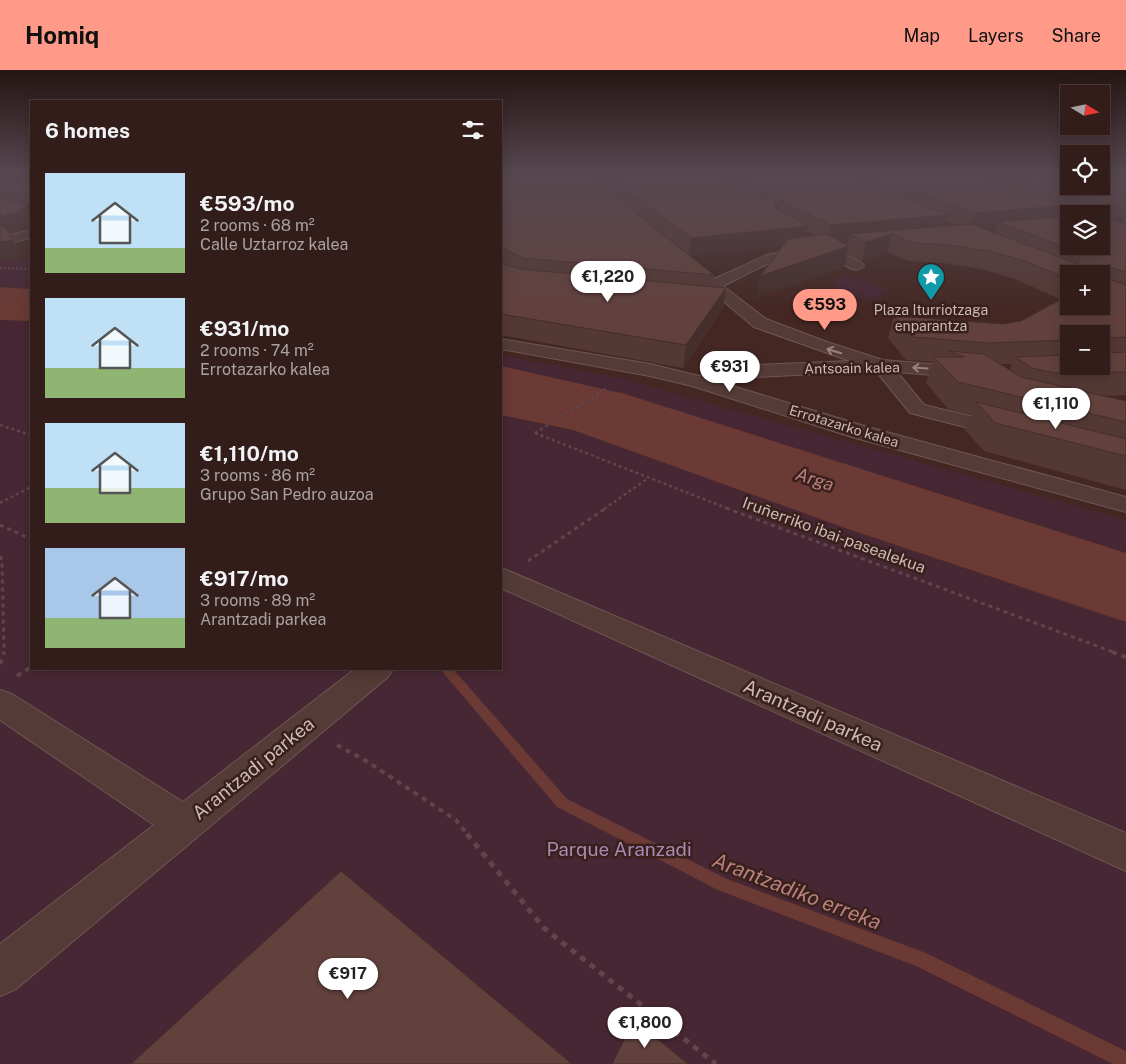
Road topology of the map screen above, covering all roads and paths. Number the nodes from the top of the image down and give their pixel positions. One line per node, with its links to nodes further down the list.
1 (30, 239): 3 (street); 4 (street)
2 (809, 240): 6 (street)
3 (0, 241)
4 (0, 246)
5 (853, 246): 6 (street)
6 (824, 248): 8 (street); 11 (street)
7 (677, 256): 11 (street)
8 (857, 266)
9 (0, 268): 10 (path)
10 (30, 269)
11 (710, 293): 12 (street)
12 (760, 323): 14 (street, one-way to 12); 15 (street)
13 (502, 344): 17 (street, Errotazarko kalea)
14 (881, 365): 15 (street, Antsoain kalea); 16 (street, Antsoain kalea, one-way to 14); 21 (street)
15 (755, 371): 17 (street, Antsoain kalea)
16 (986, 374)
17 (699, 382): 25 (street, Errotazarko kalea)
18 (615, 384): 22 (path, Iruñerriko ibai-pasealekua)
19 (0, 425): 20 (path)
20 (30, 435)
21 (1022, 436)
22 (647, 478): 29 (path); 30 (path, Iruñerriko ibai-pasealekua)
23 (30, 487): 24 (path)
24 (0, 502)
25 (1126, 505)
26 (0, 525): 27 (path)
27 (30, 539)
28 (0, 556): 31 (path)
29 (502, 578): 36 (street, Arantzadi parkea)
30 (1126, 657)
31 (0, 664)
32 (376, 670): 34 (street, Arantzadi parkea)
33 (0, 703): 35 (street, Arantzadi parkea)
34 (303, 726): 35 (street, Arantzadi parkea); 38 (path)
35 (184, 824): 37 (street)
36 (1126, 852)
37 (0, 973)
38 (716, 1064)

